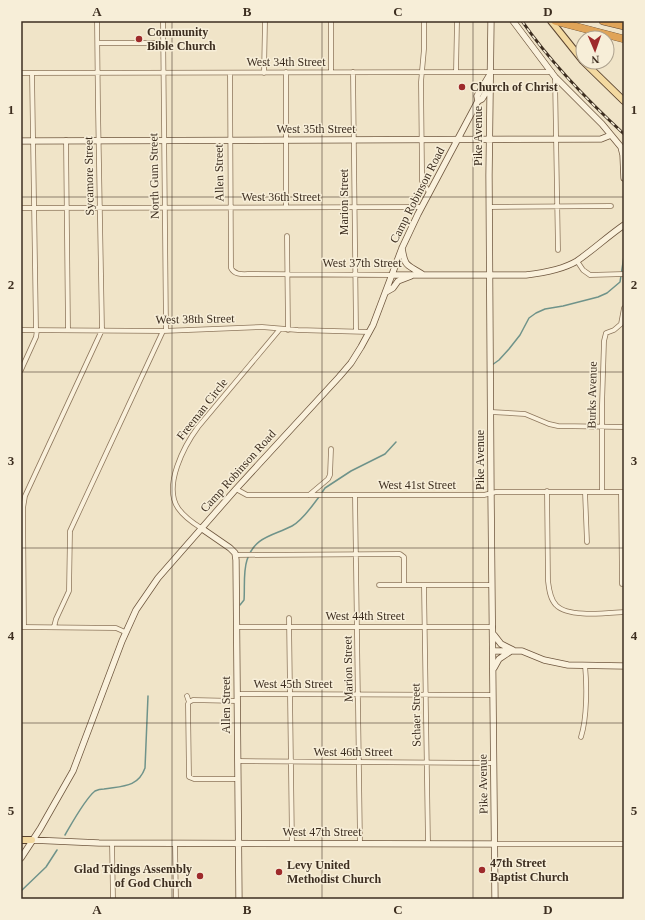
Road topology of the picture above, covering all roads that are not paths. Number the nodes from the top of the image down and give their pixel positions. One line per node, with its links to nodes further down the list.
1 (97, 21): 14 (street, Sycamore Street)
2 (163, 21): 15 (street, North Gum Street)
3 (265, 21): 18 (street)
4 (331, 21): 20 (street)
5 (424, 21): 22 (street)
6 (457, 21): 23 (street)
7 (491, 21): 29 (street, Pike Avenue)
8 (514, 21): 30 (street)
9 (551, 21): 16 (main road)
10 (555, 21): 13 (highway)
11 (603, 21): 12 (highway)
12 (624, 26)
13 (624, 39)
14 (98, 43): 15 (street); 26 (street, Sycamore Street)
15 (163, 43): 27 (street, North Gum Street)
16 (575, 50)
17 (593, 70): 33 (main road)
18 (264, 72): 19 (street, West 34th Street); 28 (street, West 34th Street)
19 (286, 72): 20 (street, West 34th Street); 41 (street)
20 (331, 72): 21 (street, West 34th Street)
21 (353, 72): 22 (street, West 34th Street); 35 (street, Marion Street)
22 (423, 72): 23 (street, West 34th Street); 42 (street)
23 (456, 72): 29 (street, West 34th Street)
24 (21, 73): 25 (street, West 34th Street)
25 (32, 73): 26 (street, West 34th Street); 46 (street)
26 (98, 73): 27 (street, West 34th Street); 38 (street, Sycamore Street)
27 (163, 73): 28 (street, West 34th Street); 39 (street, North Gum Street)
28 (230, 73): 40 (street, Allen Street)
29 (489, 74): 30 (street, West 34th Street); 31 (street, Pike Avenue); 32 (street, Camp Robinson Road)
30 (554, 75): 34 (street); 36 (street)
31 (489, 86): 32 (street, Camp Robinson Road); 44 (street, Pike Avenue)
32 (478, 101): 43 (street, Camp Robinson Road)
33 (624, 101)
34 (611, 135): 36 (street, West 35th Street); 47 (street)
35 (354, 139): 41 (street, West 35th Street); 42 (street, West 35th Street); 54 (street, Marion Street)
36 (556, 139): 44 (street, West 35th Street); 49 (street)
37 (66, 140): 38 (street, West 35th Street); 46 (street, West 35th Street); 58 (street)
38 (98, 140): 39 (street, West 35th Street); 59 (street, Sycamore Street)
39 (164, 140): 40 (street, West 35th Street); 51 (street, North Gum Street)
40 (230, 140): 41 (street, West 35th Street); 52 (street, Allen Street)
41 (286, 140): 53 (street)
42 (421, 140): 43 (street, West 35th Street); 48 (street)
43 (457, 140): 44 (street, West 35th Street); 48 (street, Camp Robinson Road)
44 (489, 140): 56 (street, Pike Avenue)
45 (21, 141): 46 (street, West 35th Street)
46 (33, 141): 60 (street)
47 (624, 178)
48 (429, 192): 55 (street, Camp Robinson Road)
49 (557, 206): 50 (street); 56 (street); 64 (street)
50 (611, 206)
51 (165, 207): 52 (street, West 36th Street); 59 (street, West 36th Street); 82 (street, North Gum Street)
52 (230, 207): 53 (street, West 36th Street); 66 (street, Allen Street)
53 (286, 207): 54 (street, West 36th Street)
54 (354, 207): 55 (street, West 36th Street); 68 (street, Marion Street)
55 (421, 207): 63 (street, Camp Robinson Road)
56 (490, 207): 73 (street, Pike Avenue)
57 (21, 208): 60 (street, West 36th Street)
58 (67, 208): 59 (street, West 36th Street); 60 (street, West 36th Street); 79 (street)
59 (100, 208): 80 (street, Sycamore Street)
60 (35, 209): 78 (street)
61 (624, 224): 65 (street, West 37th Street)
62 (287, 236): 67 (street)
63 (402, 248): 69 (street, Camp Robinson Road); 71 (street)
64 (558, 250)
65 (576, 261): 72 (street); 73 (street, West 37th Street)
66 (234, 272): 67 (street, West 37th Street)
67 (287, 274): 68 (street, West 37th Street); 81 (street)
68 (355, 274): 69 (street, West 37th Street); 83 (street, Marion Street)
69 (392, 274): 70 (street, West 37th Street); 74 (street, Camp Robinson Road)
70 (414, 274): 71 (street, West 37th Street); 74 (street)
71 (422, 274): 73 (street, West 37th Street)
72 (622, 274)
73 (490, 275): 86 (street, Pike Avenue)
74 (386, 292): 84 (street, Camp Robinson Road)
75 (624, 308): 87 (street, Burks Avenue)
76 (280, 329): 81 (street, West 38th Street); 82 (street, West 38th Street); 98 (street, Freeman Circle)
77 (21, 330): 78 (street, West 38th Street)
78 (36, 330): 79 (street, West 38th Street); 85 (street)
79 (68, 330): 80 (street, West 38th Street)
80 (102, 330): 82 (street, West 38th Street); 112 (street)
81 (288, 330): 83 (street, West 38th Street)
82 (165, 331): 113 (street)
83 (356, 331): 84 (street, West 38th Street)
84 (369, 332): 90 (street, Camp Robinson Road)
85 (21, 370)
86 (491, 412): 87 (street); 95 (street, Pike Avenue)
87 (602, 426): 88 (street); 93 (street, Burks Avenue)
88 (624, 427)
89 (331, 449): 96 (street)
90 (236, 489): 96 (street, West 41st Street); 98 (street, Camp Robinson Road)
91 (547, 491): 92 (street, West 41st Street); 95 (street, West 41st Street); 107 (street)
92 (585, 492): 93 (street, West 41st Street); 99 (street)
93 (602, 492): 94 (street, West 41st Street)
94 (622, 492): 102 (street)
95 (491, 493): 97 (street, West 41st Street); 105 (street, Pike Avenue)
96 (312, 495): 97 (street, West 41st Street)
97 (355, 495): 101 (street, Marion Street)
98 (201, 528): 100 (street); 116 (street, Camp Robinson Road)
99 (587, 542)
100 (235, 555): 101 (street); 114 (street, Allen Street)
101 (356, 555): 104 (street); 110 (street, Marion Street)
102 (622, 584)
103 (379, 585): 104 (street)
104 (404, 585): 106 (street)
105 (492, 585): 106 (street); 115 (street, Pike Avenue)
106 (424, 586): 111 (street, Schaer Street)
107 (624, 612)
108 (289, 618): 109 (street)
109 (290, 626): 110 (street, West 44th Street); 114 (street, West 44th Street); 124 (street)
110 (357, 626): 111 (street, West 44th Street); 125 (street, Marion Street)
111 (424, 626): 115 (street, West 44th Street); 126 (street, Schaer Street)
112 (23, 627): 113 (street)
113 (54, 627): 116 (street)
114 (237, 627): 123 (street, Allen Street)
115 (493, 627): 117 (street, Pike Avenue)
116 (125, 632): 139 (street, Camp Robinson Road)
117 (493, 633): 118 (street); 119 (street, Pike Avenue)
118 (513, 650): 119 (street); 120 (street); 122 (street)
119 (493, 651): 122 (street, Pike Avenue)
120 (585, 665): 121 (street); 131 (street)
121 (624, 666)
122 (493, 672): 127 (street, Pike Avenue)
123 (237, 694): 124 (street, West 45th Street); 129 (street, Allen Street)
124 (290, 694): 125 (street, West 45th Street); 133 (street)
125 (358, 694): 126 (street, West 45th Street); 134 (street, Marion Street)
126 (426, 694): 127 (street, West 45th Street); 135 (street, Schaer Street)
127 (493, 695): 136 (street, Pike Avenue)
128 (187, 696): 130 (street)
129 (237, 701): 130 (street); 132 (street, Allen Street)
130 (189, 702): 137 (street)
131 (581, 737)
132 (238, 761): 133 (street, West 46th Street); 137 (street, Allen Street)
133 (291, 762): 134 (street, West 46th Street); 144 (street)
134 (359, 762): 135 (street, West 46th Street); 142 (street, Marion Street)
135 (426, 762): 136 (street, West 46th Street); 145 (street, Schaer Street)
136 (493, 763): 146 (street, Pike Avenue)
137 (238, 779): 143 (street, Allen Street)
138 (21, 840): 139 (main road, West 47th Street)
139 (32, 840): 140 (street, West 47th Street); 148 (street, Camp Robinson Road)
140 (112, 843): 141 (street, West 47th Street); 149 (street)
141 (175, 843): 143 (street, West 47th Street); 150 (street)
142 (360, 843): 144 (street, West 47th Street); 145 (street, West 47th Street)
143 (238, 844): 144 (street, West 47th Street); 151 (street, Allen Street)
144 (292, 844)
145 (428, 844): 146 (street, West 47th Street)
146 (495, 844): 147 (street, West 47th Street); 152 (street, Pike Avenue)
147 (624, 844)
148 (21, 858)
149 (113, 899)
150 (176, 899)
151 (238, 899)
152 (496, 899)

